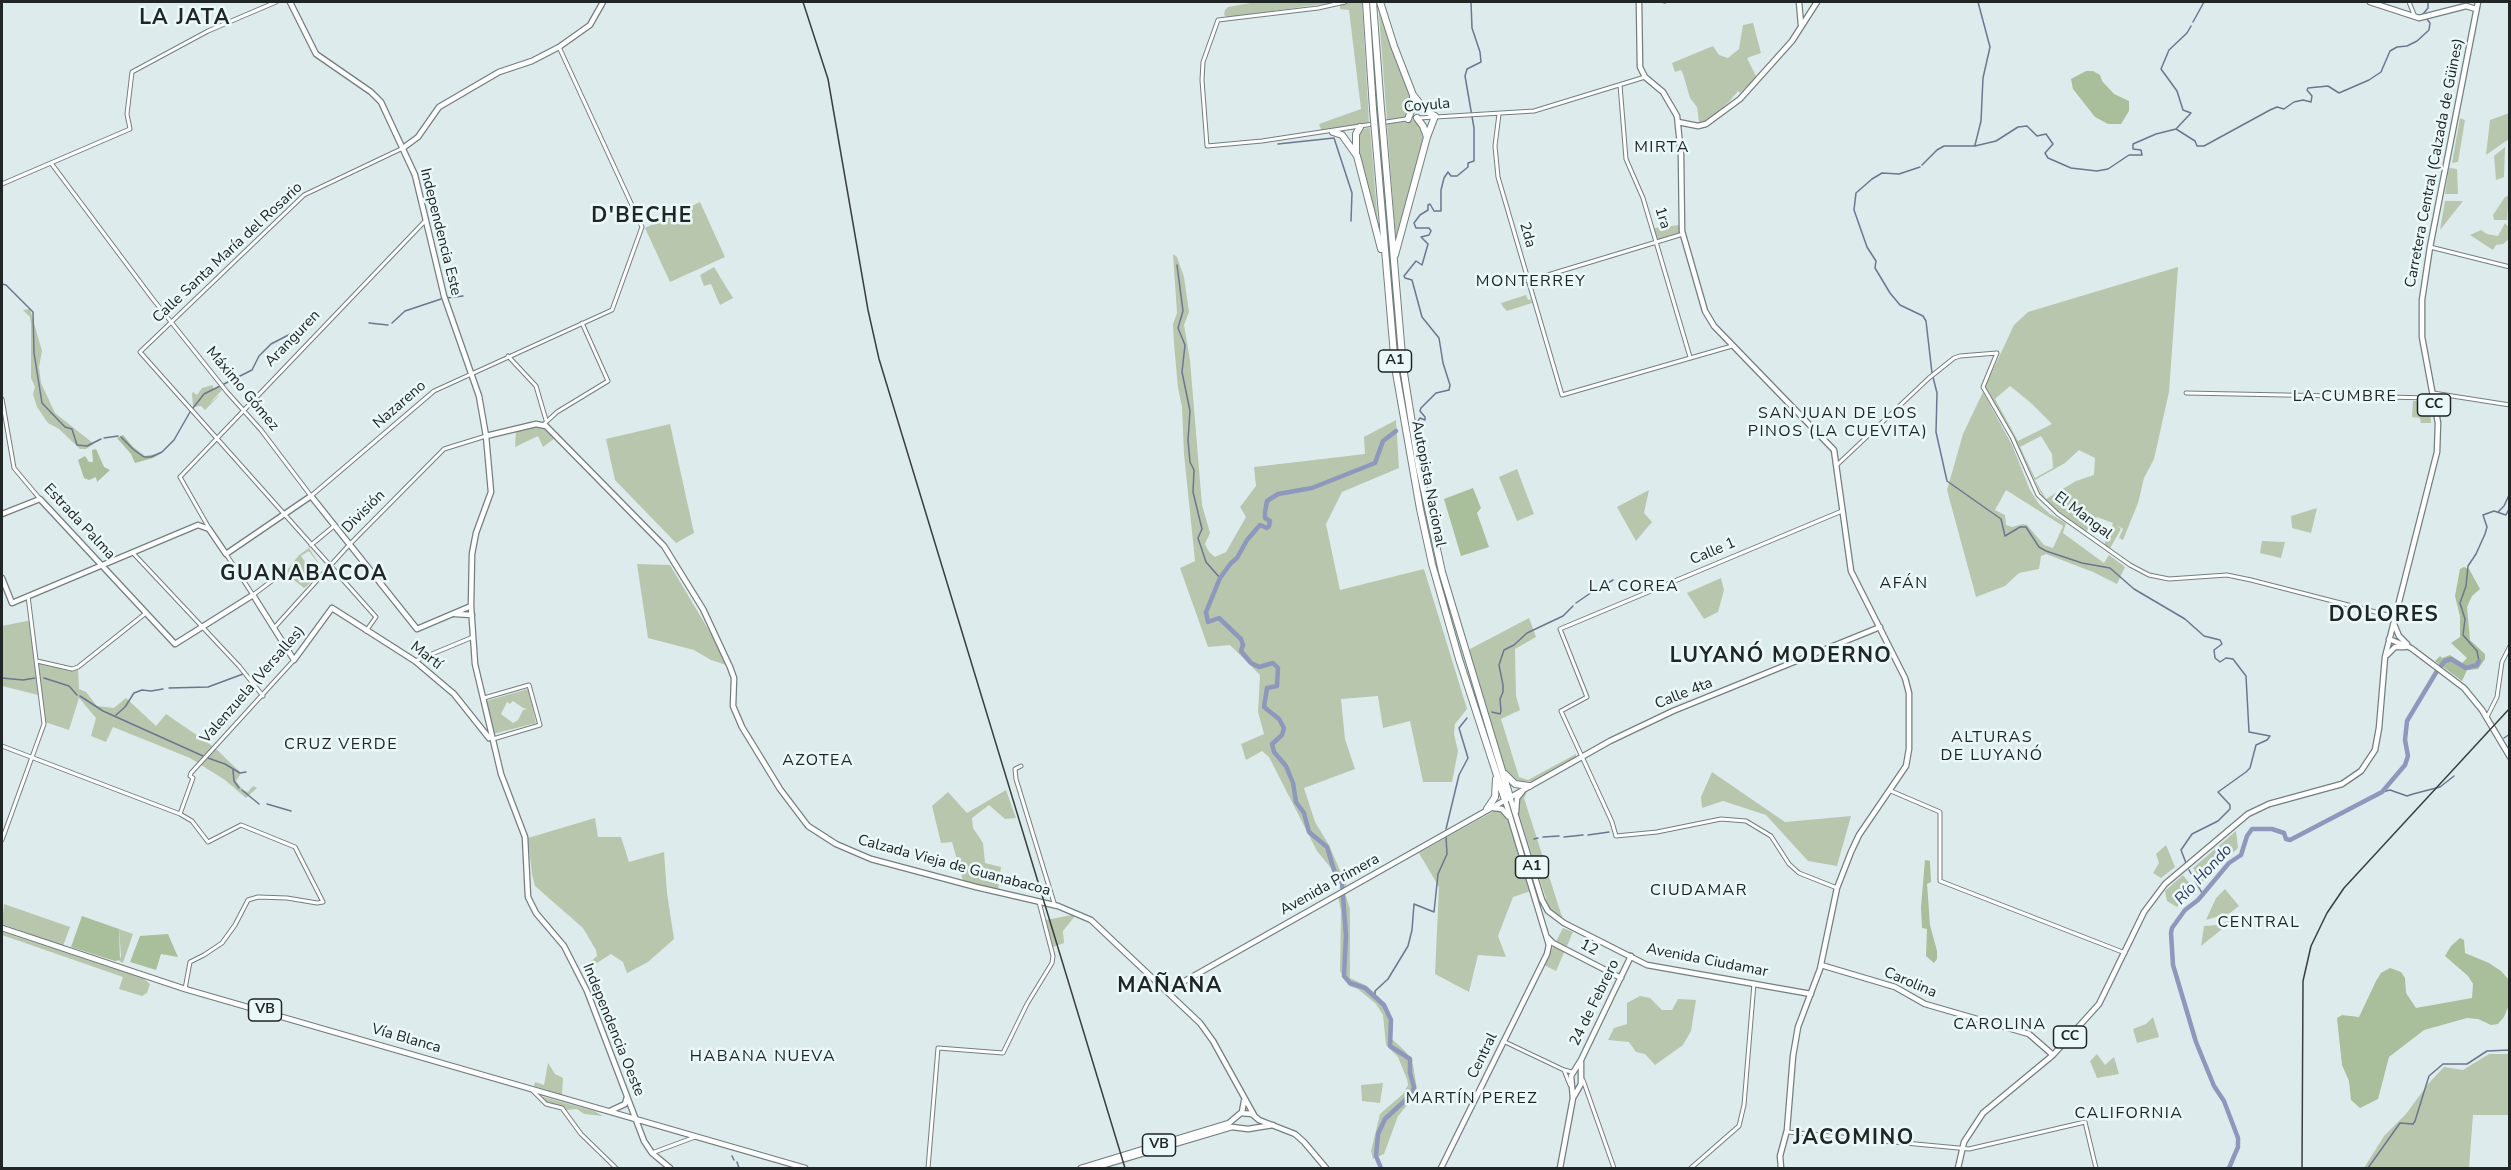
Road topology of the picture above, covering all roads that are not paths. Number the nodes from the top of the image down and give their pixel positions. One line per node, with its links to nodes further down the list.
1 (276, 2): 39 (street)
2 (290, 2): 37 (main road, Independencia Este)
3 (603, 2): 21 (main road)
4 (1344, 2): 34 (street, Coyula)
5 (1366, 2): 33 (highway, Autopista Nacional / A1, bridge)
6 (1373, 2): 33 (highway, Autopista Nacional / A1, bridge)
7 (1380, 2): 24 (highway)
8 (1639, 2): 22 (main road)
9 (1799, 2): 15 (main road)
10 (1817, 2): 17 (main road)
11 (2370, 2): 18 (main road)
12 (2409, 2): 18 (street)
13 (2478, 2): 14 (main road); 16 (main road, Carretera Central (Calzada de Güines) / CC)
14 (2467, 7): 16 (main road); 18 (main road); 19 (main road)
15 (1800, 9): 17 (main road); 20 (main road)
16 (2476, 9): 19 (main road, Carretera Central (Calzada de Güines) / CC)
17 (1810, 12): 20 (main road)
18 (2415, 18)
19 (2474, 20): 44 (main road, Carretera Central (Calzada de Güines) / CC)
20 (1801, 25): 31 (main road)
21 (559, 46): 37 (main road); 50 (street, Nazareno)
22 (1646, 76): 23 (street, Coyula); 25 (main road)
23 (1620, 85): 26 (street, Coyula); 43 (street, 1ra)
24 (1413, 94): 27 (highway); 29 (highway)
25 (1674, 110): 30 (main road); 31 (main road)
26 (1499, 114): 27 (street, Coyula); 48 (street, 2da)
27 (1436, 116): 28 (street, Coyula); 36 (highway)
28 (1417, 118): 29 (street, Coyula); 36 (highway)
29 (1408, 119): 32 (street, Coyula)
30 (1678, 122): 31 (main road); 35 (main road)
31 (1686, 122): 35 (main road)
32 (1360, 127): 34 (street, Coyula); 38 (highway)
33 (1379, 131): 45 (highway, Autopista Nacional / A1); 46 (highway, Autopista Nacional / A1)
34 (1334, 132): 38 (highway)
35 (1679, 132): 42 (main road)
36 (1427, 137): 45 (highway)
37 (403, 148): 41 (main road, Independencia Este); 49 (street, Calle Santa María del Rosario)
38 (1357, 156): 46 (highway)
39 (51, 163): 40 (street); 49 (street, Máximo Gómez)
40 (2, 184)
41 (426, 220): 54 (main road, Independencia Este); 59 (street, Aranguren)
42 (1683, 234): 43 (street); 51 (main road)
43 (1656, 242): 48 (street); 53 (street, 1ra)
44 (2430, 247): 47 (street); 56 (main road, Carretera Central (Calzada de Güines) / CC)
45 (1394, 262): 110 (highway, Autopista Nacional / A1)
46 (1385, 264): 110 (highway, Autopista Nacional / A1)
47 (2510, 267)
48 (1528, 281): 53 (street, 2da)
49 (171, 322): 59 (street, Máximo Gómez); 62 (street, Calle Santa María del Rosario)
50 (582, 323): 52 (street, Nazareno); 60 (street)
51 (1732, 346): 53 (street); 63 (main road)
52 (508, 356): 54 (street, Nazareno); 60 (street)
53 (1690, 357)
54 (471, 373): 61 (main road, Independencia Este); 64 (street, Nazareno)
55 (2186, 393): 56 (street)
56 (2432, 396): 58 (street); 88 (main road, Carretera Central (Calzada de Güines) / CC)
57 (2, 399): 65 (street, Estrada Palma)
58 (2510, 405)
59 (243, 409): 62 (street, Aranguren); 64 (street, Máximo Gómez)
60 (545, 422): 61 (main road); 119 (main road, Calzada Vieja de Guanabacoa)
61 (486, 436): 73 (street, División); 83 (main road, Independencia Oeste)
62 (217, 438): 68 (street); 69 (street, Aranguren)
63 (1838, 464): 66 (main road); 88 (street, El Mangal)
64 (311, 496): 68 (main road, Nazareno); 71 (main road, Máximo Gómez)
65 (40, 499): 67 (main road); 77 (main road, Estrada Palma)
66 (1842, 511): 90 (main road); 106 (street, Calle 1)
67 (2, 514)
68 (284, 515): 74 (street); 76 (main road, Nazareno)
69 (205, 519): 70 (street); 72 (street)
70 (198, 525): 72 (main road); 75 (main road)
71 (334, 526): 73 (main road, Máximo Gómez); 74 (street)
72 (209, 529): 76 (main road)
73 (349, 544): 78 (street, División); 86 (main road, Máximo Gómez)
74 (311, 545): 78 (street)
75 (131, 551): 77 (main road); 89 (street)
76 (226, 555): 81 (street)
77 (102, 564): 82 (main road); 85 (main road, Estrada Palma)
78 (329, 566): 91 (street, División); 92 (street)
79 (281, 574): 81 (street)
80 (2, 578): 82 (main road)
81 (253, 595): 89 (main road); 91 (main road)
82 (28, 596): 99 (street)
83 (471, 606): 86 (main road); 87 (main road, Independencia Oeste)
84 (332, 608): 92 (main road, Martí); 98 (main road, Valenzuela (Versalles))
85 (146, 613): 89 (main road, Estrada Palma); 99 (street)
86 (452, 614): 87 (main road)
87 (472, 615): 93 (main road, Independencia Oeste)
88 (2394, 619): 94 (main road, Carretera Central (Calzada de Güines) / CC); 96 (main road)
89 (204, 627): 101 (street)
90 (1880, 627): 106 (main road, Calle 4ta); 112 (main road)
91 (274, 628): 98 (main road)
92 (366, 631): 100 (main road, Martí)
93 (472, 637): 100 (street); 102 (main road, Independencia Oeste)
94 (2389, 639): 96 (main road); 97 (main road, Carretera Central (Calzada de Güines) / CC)
95 (2510, 646): 103 (street)
96 (2411, 648): 97 (main road); 103 (main road)
97 (2385, 657): 124 (main road, Carretera Central (Calzada de Güines) / CC)
98 (294, 660): 101 (street, Valenzuela (Versalles))
99 (37, 661): 107 (street)
100 (415, 661): 104 (main road, Martí)
101 (263, 696): 115 (street, Valenzuela (Versalles))
102 (482, 698): 104 (main road, Independencia Oeste); 104 (street)
103 (2487, 717): 108 (main road)
104 (491, 740): 144 (main road, Independencia Oeste)
105 (2, 746): 107 (street)
106 (1581, 756): 111 (main road, Calle 4ta); 118 (street)
107 (31, 757): 115 (street); 117 (street)
108 (2510, 757)
109 (1021, 765): 120 (street)
110 (1497, 768): 111 (highway); 113 (highway, Autopista Nacional / A1); 114 (highway)
111 (1529, 786): 113 (main road, Calle 4ta); 116 (main road)
112 (1891, 791): 118 (main road); 124 (street)
113 (1507, 798): 114 (main road, Avenida Primera); 116 (main road, Autopista Nacional / A1)
114 (1487, 810): 116 (main road); 131 (main road, Avenida Primera)
115 (180, 813): 130 (street)
116 (1515, 823): 121 (main road, Autopista Nacional / A1); 123 (main road, Autopista Nacional / A1)
117 (2, 840)
118 (1837, 888): 127 (main road)
119 (1040, 902): 120 (main road, Calzada Vieja de Guanabacoa); 162 (street)
120 (1055, 906): 131 (main road, Calzada Vieja de Guanabacoa)
121 (1569, 926): 126 (main road, Avenida Ciudamar)
122 (2, 928): 130 (main road, Vía Blanca / VB)
123 (1547, 937): 125 (main road, Autopista Nacional / A1); 128 (main road, 12)
124 (2125, 953): 134 (main road, Carretera Central (Calzada de Güines) / CC)
125 (1546, 954): 133 (main road, Central)
126 (1631, 956): 128 (main road, 24 de Febrero); 129 (main road, Avenida Ciudamar)
127 (1821, 965): 132 (main road); 134 (main road, Carolina)
128 (1621, 978): 135 (main road, 24 de Febrero)
129 (1754, 983): 132 (main road, Avenida Ciudamar); 169 (street)
130 (185, 988): 140 (main road, Vía Blanca / VB)
131 (1167, 991): 145 (main road, Calzada Vieja de Guanabacoa)
132 (1811, 994): 155 (main road)
133 (1503, 1041): 136 (street); 166 (main road, Central)
134 (2053, 1055): 157 (main road, Carretera Central (Calzada de Güines) / CC)
135 (1581, 1060): 137 (main road, 24 de Febrero); 138 (main road, 24 de Febrero)
136 (1564, 1070): 137 (street); 139 (street)
137 (1573, 1072): 138 (main road); 139 (main road, 24 de Febrero)
138 (1582, 1077): 141 (main road, 24 de Febrero); 143 (street)
139 (1570, 1086): 141 (main road); 146 (main road, 24 de Febrero)
140 (529, 1088): 142 (main road, Vía Blanca / VB); 147 (street)
141 (1579, 1089): 143 (street); 146 (main road, 24 de Febrero)
142 (540, 1091): 147 (street); 148 (main road, Vía Blanca / VB)
143 (1587, 1091): 168 (street)
144 (627, 1094): 148 (main road); 151 (main road, Independencia Oeste)
145 (1243, 1095): 149 (main road); 150 (main road, Calzada Vieja de Guanabacoa)
146 (1573, 1098): 167 (main road, 24 de Febrero)
147 (538, 1099): 159 (street)
148 (610, 1111): 151 (main road, Vía Blanca / VB)
149 (1237, 1117): 150 (main road, VB); 154 (main road); 163 (main road, VB)
150 (1256, 1117): 152 (main road, VB); 153 (main road)
151 (635, 1118): 156 (main road, Vía Blanca / VB); 158 (main road, Independencia Oeste)
152 (1273, 1125): 153 (main road, VB); 165 (main road, VB)
153 (1257, 1127): 154 (main road, VB)
154 (1240, 1128): 164 (main road, VB)
155 (1787, 1132): 157 (street); 170 (main road)
156 (696, 1137): 158 (street); 161 (main road, Vía Blanca / VB)
157 (1962, 1148): 171 (main road, Carretera Central (Calzada de Güines) / CC); 172 (street)
158 (652, 1153): 160 (main road)
159 (616, 1168)
160 (670, 1168)
161 (805, 1168)
162 (928, 1168)
163 (1081, 1168)
164 (1094, 1168)
165 (1326, 1168)
166 (1441, 1168)
167 (1560, 1168)
168 (1614, 1168)
169 (1691, 1168)
170 (1780, 1168)
171 (1958, 1168)
172 (2096, 1168)

